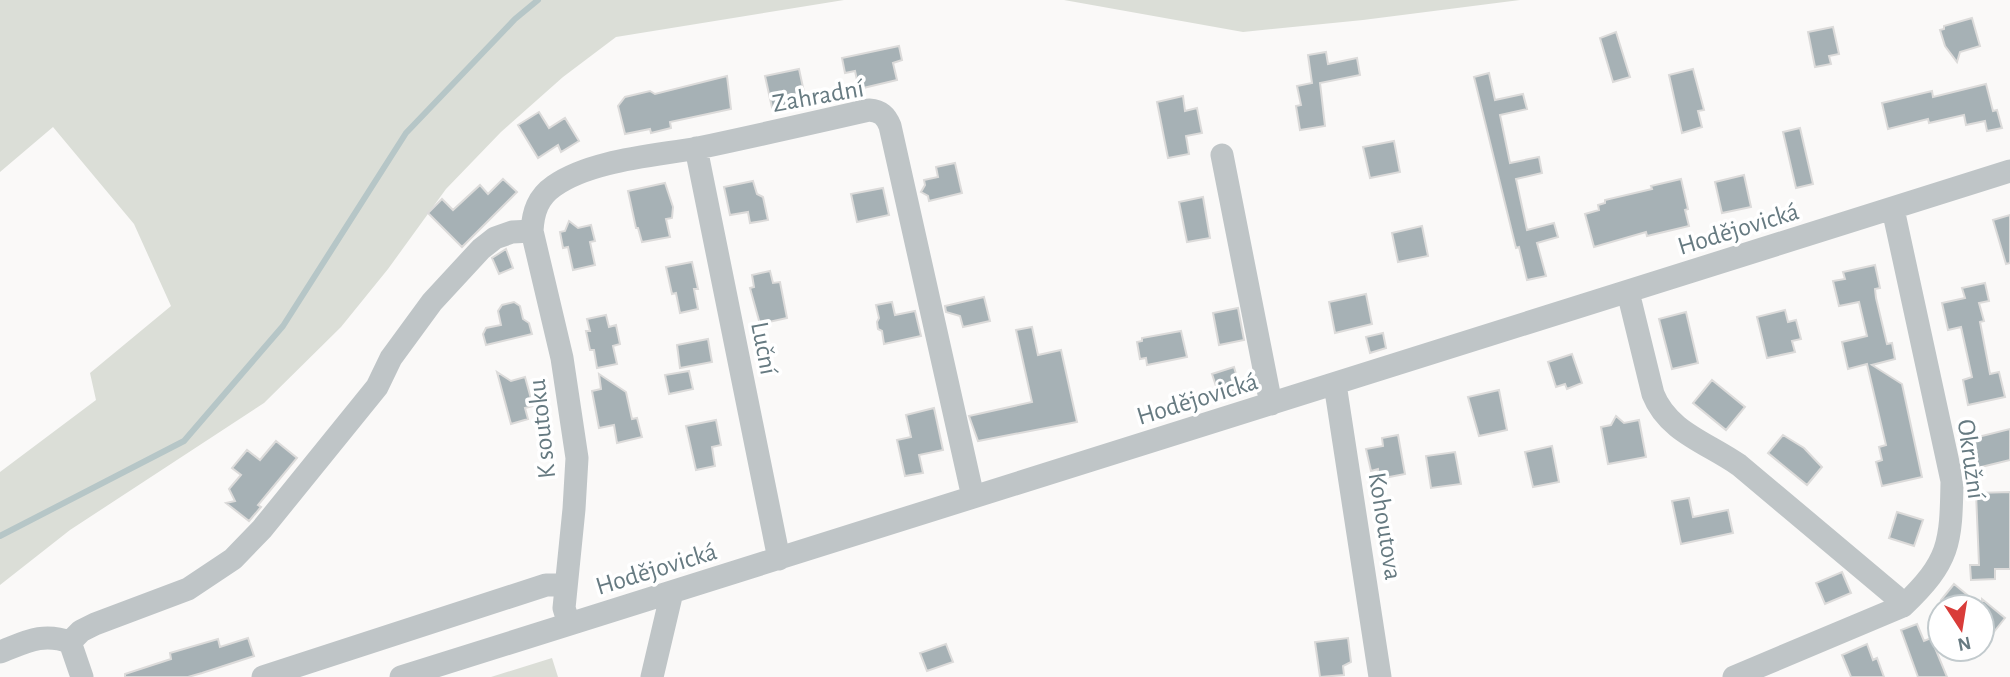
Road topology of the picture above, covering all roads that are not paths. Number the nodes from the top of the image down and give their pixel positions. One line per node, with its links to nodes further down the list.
1 (696, 148): 5 (street, Zahradní); 9 (street, Zahradní); 10 (street, Luční)
2 (1222, 155): 8 (street)
3 (2010, 171): 4 (street, Hodějovická)
4 (1893, 209): 6 (street, Hodějovická); 13 (street, Okružní)
5 (532, 231): 11 (street, K soutoku); 15 (street)
6 (1628, 292): 7 (street, Hodějovická); 13 (street)
7 (1335, 384): 8 (street, Hodějovická); 22 (street, Kohoutova)
8 (1271, 404): 9 (street, Hodějovická)
9 (973, 497): 10 (street, Hodějovická)
10 (779, 559): 12 (street, Hodějovická)
11 (566, 586): 14 (street, K soutoku); 19 (street)
12 (672, 592): 14 (street, Hodějovická); 21 (street)
13 (1903, 606): 17 (street, Okružní)
14 (569, 624): 20 (street, Hodějovická)
15 (70, 642): 16 (street); 18 (street)
16 (0, 652)
17 (1742, 676)
18 (82, 677)
19 (263, 677)
20 (401, 677)
21 (652, 677)
22 (1380, 677)

